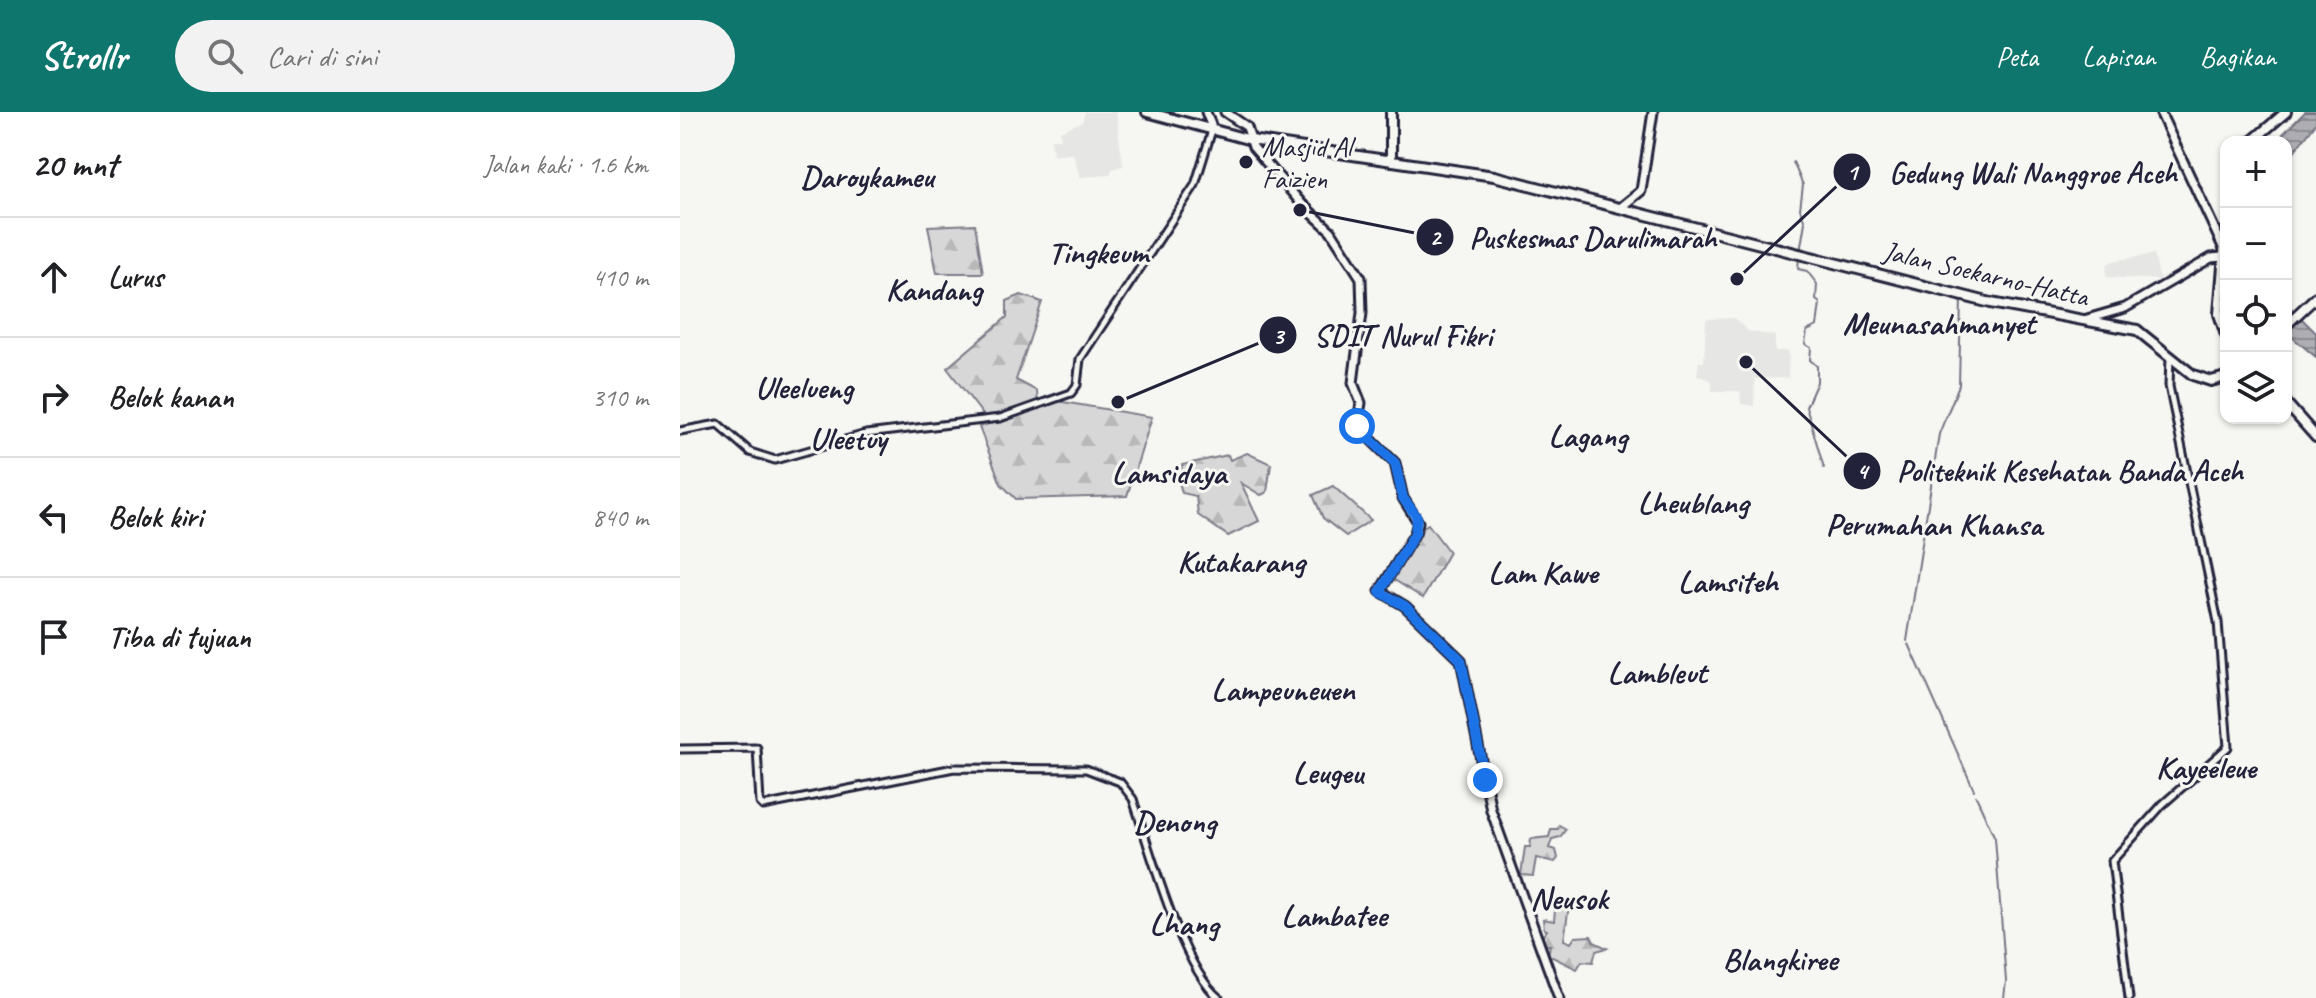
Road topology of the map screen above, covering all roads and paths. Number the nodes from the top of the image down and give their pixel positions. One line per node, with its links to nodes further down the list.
1 (1147, 112): 8 (highway, Jalan Soekarno-Hatta)
2 (1159, 112): 8 (highway, Jalan Soekarno-Hatta)
3 (1225, 112): 11 (main road)
4 (1390, 112): 12 (highway)
5 (1653, 112): 13 (main road)
6 (2160, 112): 14 (main road)
7 (2288, 112): 10 (highway)
8 (1184, 120): 9 (highway, Jalan Soekarno-Hatta)
9 (1210, 122): 11 (highway, Jalan Soekarno-Hatta); 25 (street)
10 (2260, 136)
11 (1250, 138): 12 (highway, Jalan Soekarno-Hatta); 29 (main road)
12 (1390, 159): 13 (highway, Jalan Soekarno-Hatta)
13 (1622, 206): 17 (highway, Jalan Soekarno-Hatta)
14 (2220, 228)
15 (2220, 252): 19 (main road)
16 (2316, 295): 18 (highway)
17 (2057, 314): 19 (highway, Jalan Soekarno-Hatta); 20 (highway, Jalan Soekarno-Hatta)
18 (2292, 317)
19 (2087, 319): 20 (highway, Jalan Soekarno-Hatta)
20 (2160, 346): 21 (highway, Jalan Soekarno-Hatta); 22 (highway, Jalan Soekarno-Hatta)
21 (2170, 357): 23 (highway, Jalan Soekarno-Hatta); 30 (street)
22 (2220, 376)
23 (2220, 378)
24 (2292, 409): 26 (highway)
25 (680, 431)
26 (2316, 437)
27 (680, 749): 28 (street)
28 (1219, 998)
29 (1559, 998)
30 (2129, 998)

